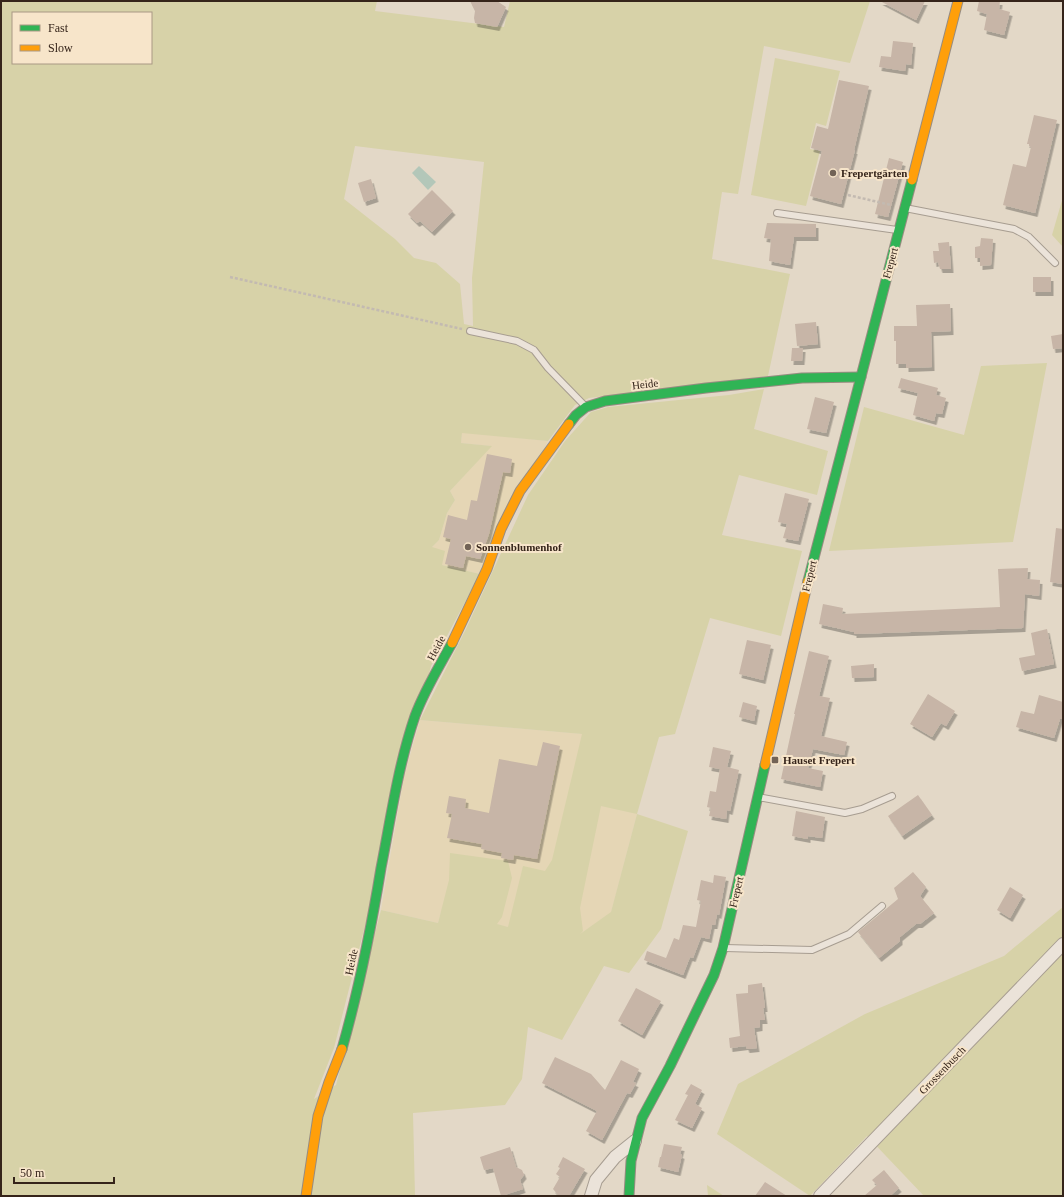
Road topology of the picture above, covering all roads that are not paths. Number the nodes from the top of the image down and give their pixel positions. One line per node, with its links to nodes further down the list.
1 (958, 1): 2 (street, Frepert)
2 (905, 208): 4 (street, Frepert); 5 (lane)
3 (776, 213): 4 (lane)
4 (899, 230): 7 (street, Frepert)
5 (1055, 263)
6 (470, 331): 8 (lane)
7 (861, 376): 8 (street, Heide); 10 (street, Frepert)
8 (586, 407): 15 (street, Heide)
9 (892, 796): 10 (lane)
10 (758, 797): 13 (street, Frepert)
11 (882, 906): 13 (lane)
12 (1063, 944): 18 (street, Grossenbusch)
13 (723, 948): 14 (street, Frepert)
14 (635, 1141): 16 (street); 17 (street, Frepert)
15 (306, 1196)
16 (591, 1196)
17 (629, 1196)
18 (820, 1196)

